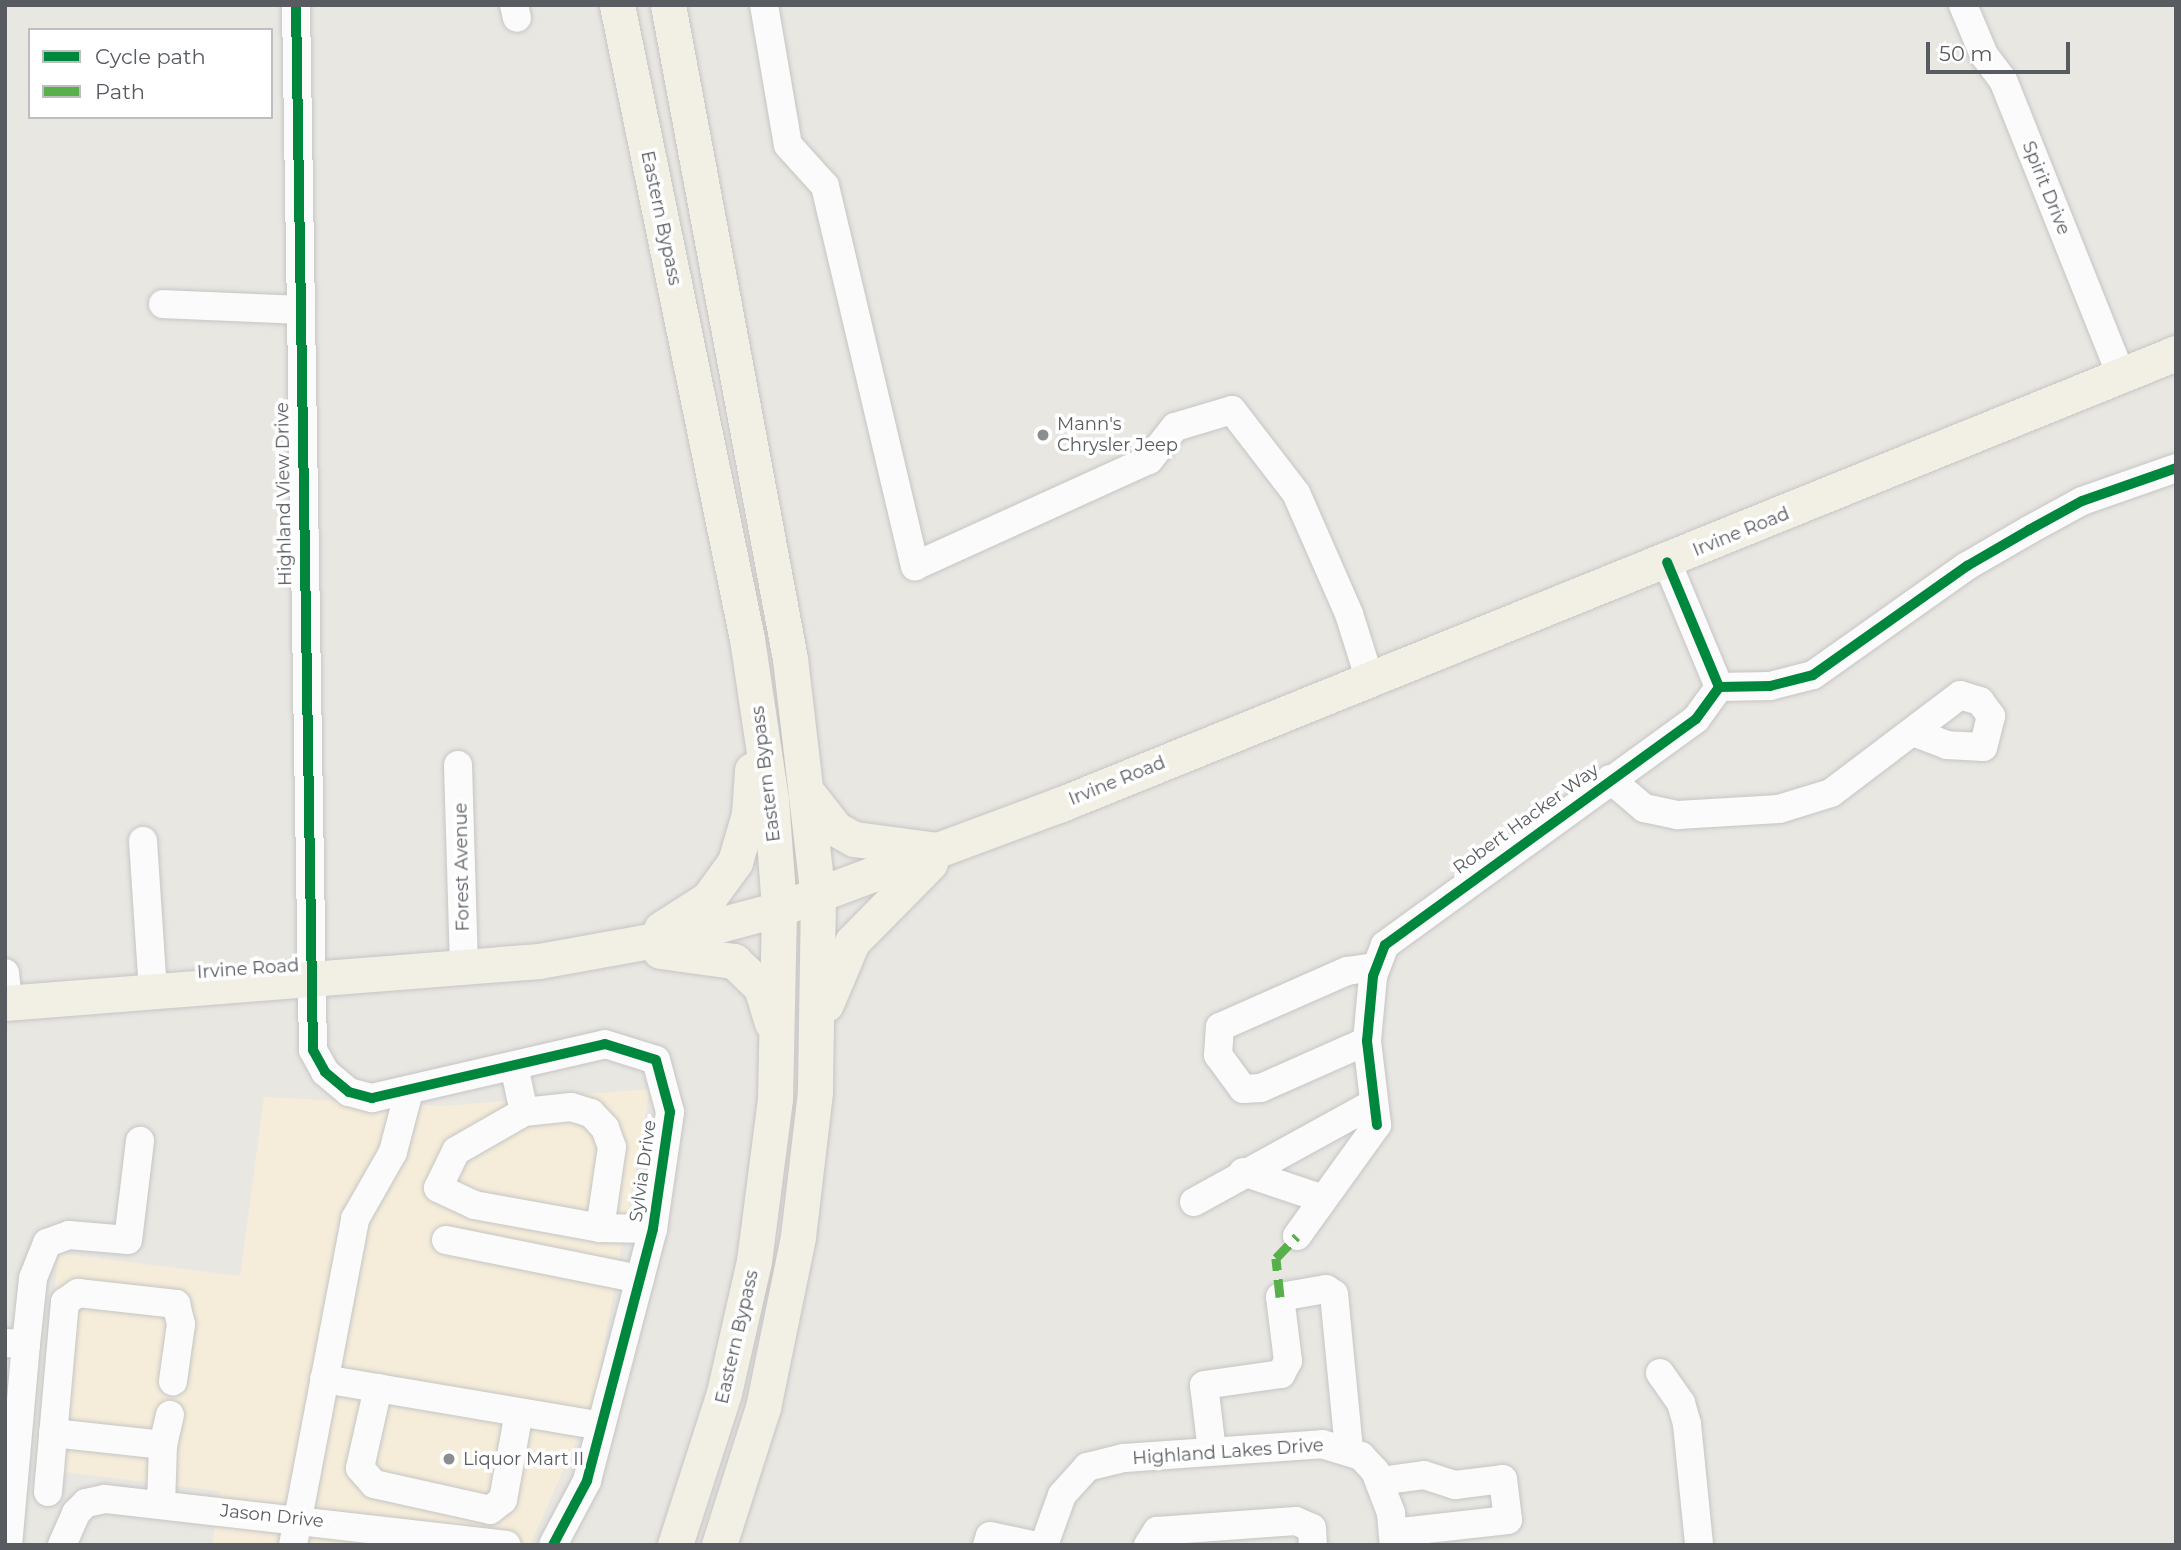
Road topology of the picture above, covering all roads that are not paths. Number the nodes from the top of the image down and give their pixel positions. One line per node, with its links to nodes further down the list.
1 (296, 5): 7 (street, Highland View Drive)
2 (617, 5): 14 (main road, Eastern Bypass)
3 (668, 5): 18 (main road)
4 (764, 5): 12 (street)
5 (1963, 5): 9 (street, Spirit Drive)
6 (163, 304): 7 (street)
7 (300, 310): 26 (street, Highland View Drive)
8 (2176, 353): 9 (main road, Irvine Road)
9 (2120, 375): 11 (main road, Irvine Road)
10 (2176, 468): 13 (street)
11 (1667, 562): 12 (main road, Irvine Road); 13 (street)
12 (1369, 677): 20 (main road, Irvine Road)
13 (1719, 687): 17 (street, Robert Hacker Way)
14 (757, 693): 22 (main road, Eastern Bypass); 23 (main road)
15 (1913, 732): 17 (street)
16 (458, 765): 25 (street, Forest Avenue)
17 (1611, 779): 24 (street, Robert Hacker Way)
18 (810, 796): 20 (main road); 21 (main road)
19 (143, 842): 27 (street)
20 (944, 850): 21 (main road, Irvine Road); 29 (main road)
21 (818, 896): 22 (main road, Irvine Road); 29 (main road)
22 (779, 909): 23 (main road, Irvine Road); 31 (main road, Eastern Bypass)
23 (618, 948): 25 (main road, Irvine Road); 31 (main road)
24 (1376, 967): 30 (street, Robert Hacker Way); 30 (street)
25 (464, 970): 26 (main road, Irvine Road)
26 (308, 982): 27 (main road, Irvine Road); 33 (street, Sylvia Drive)
27 (153, 992): 28 (main road, Irvine Road)
28 (6, 993)
29 (817, 1038): 69 (main road)
30 (1367, 1041): 35 (street, Robert Hacker Way)
31 (778, 1052): 68 (main road, Eastern Bypass)
32 (514, 1066): 33 (street, Sylvia Drive); 34 (street); 41 (street, Sylvia Drive)
33 (409, 1091): 47 (street)
34 (524, 1112): 40 (street); 40 (street)
35 (1376, 1114): 37 (street); 38 (street)
36 (140, 1140): 45 (street)
37 (1243, 1172): 38 (street); 39 (street)
38 (1323, 1199): 42 (street)
39 (1194, 1202)
40 (600, 1228): 41 (street)
41 (653, 1229): 44 (street, Sylvia Drive)
42 (1297, 1236)
43 (446, 1240): 44 (street)
44 (640, 1279): 52 (street, Sylvia Drive)
45 (15, 1343): 58 (street)
46 (1660, 1373): 75 (street)
47 (324, 1378): 49 (street); 62 (street)
48 (173, 1381): 53 (street)
49 (377, 1388): 50 (street); 50 (street)
50 (519, 1412): 52 (street)
51 (170, 1415): 54 (street)
52 (601, 1426): 67 (street, Sylvia Drive)
53 (53, 1433): 54 (street); 59 (street)
54 (163, 1445): 61 (street)
55 (1212, 1451): 56 (street, Highland Lakes Drive); 56 (street); 72 (street, Highland Lakes Drive)
56 (1349, 1451): 57 (street, Highland Lakes Drive)
57 (1380, 1481): 63 (street); 63 (street)
58 (14, 1484): 59 (street); 64 (street)
59 (48, 1492): 60 (street)
60 (86, 1503): 61 (street, Jason Drive); 65 (street)
61 (161, 1505): 62 (street, Jason Drive)
62 (295, 1532): 66 (street, Jason Drive)
63 (1394, 1539)
64 (8, 1545)
65 (62, 1545)
66 (506, 1545)
67 (553, 1545)
68 (675, 1545)
69 (719, 1545)
70 (986, 1545): 71 (street)
71 (1032, 1545)
72 (1044, 1545)
73 (1148, 1545): 74 (street)
74 (1313, 1545)
75 (1699, 1545)

